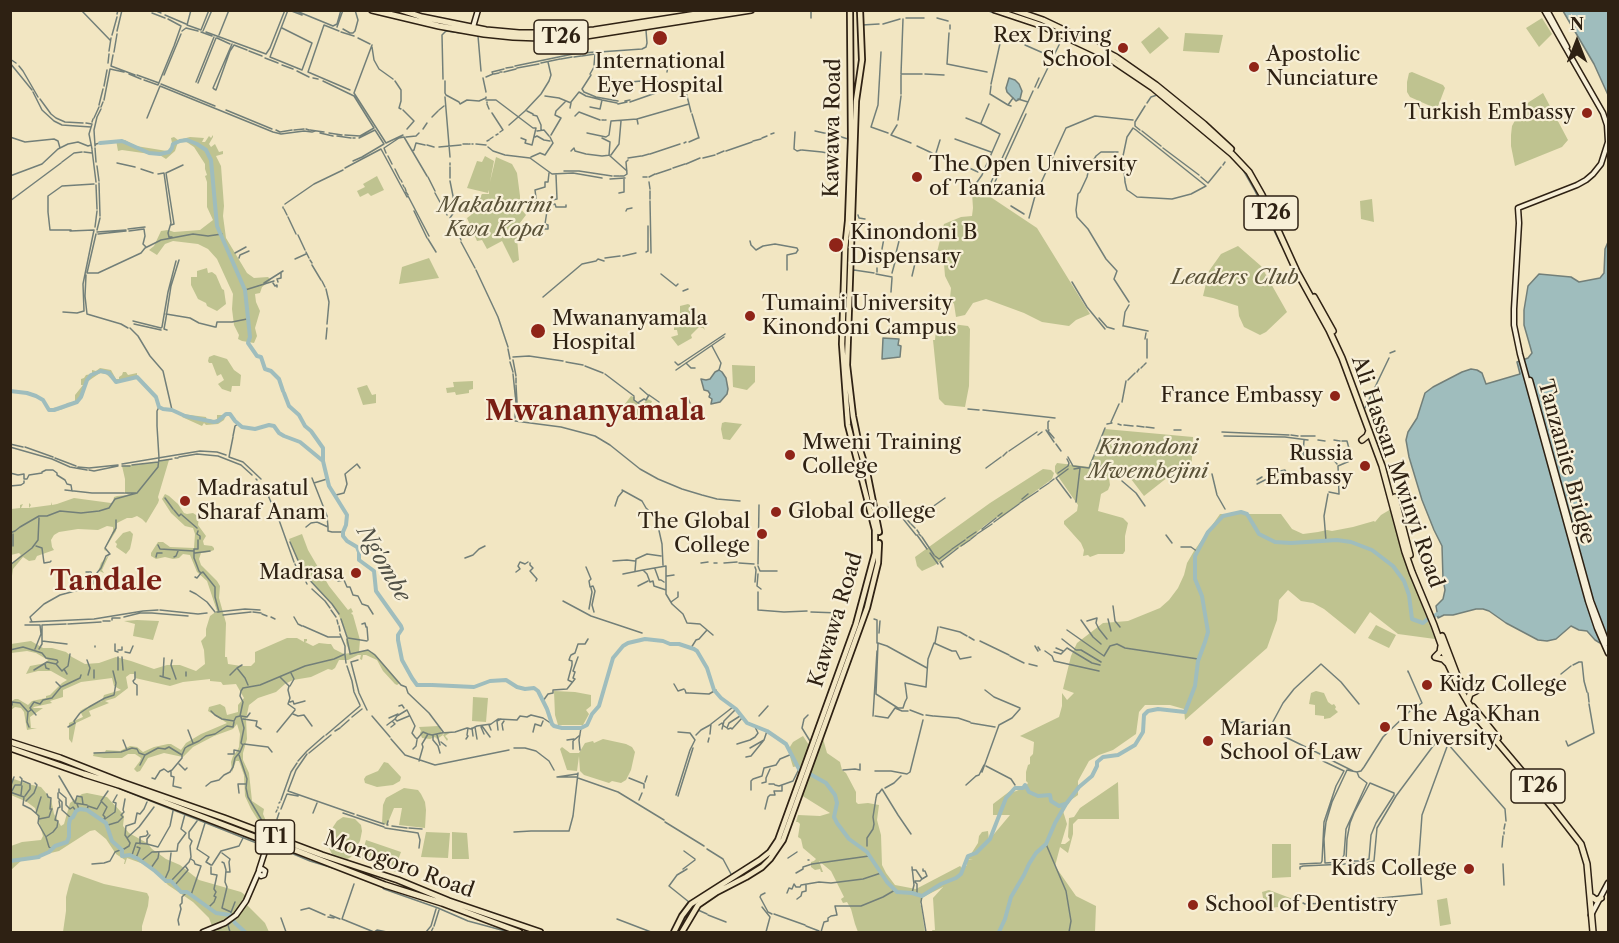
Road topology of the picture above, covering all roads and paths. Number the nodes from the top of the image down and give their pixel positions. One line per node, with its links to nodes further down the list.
1 (372, 10): 5 (highway, T26)
2 (401, 10): 11 (highway, T26)
3 (478, 10): 11 (main road)
4 (722, 10): 11 (highway, T26)
5 (751, 10)
6 (850, 10): 13 (main road, Kawawa Road)
7 (860, 10): 12 (main road, Kawawa Road)
8 (995, 10): 17 (highway, Ali Hassan Mwinyi Road / T26)
9 (1014, 10): 19 (highway, Ali Hassan Mwinyi Road / T26)
10 (1545, 10): 14 (main road); 16 (main road)
11 (472, 27)
12 (859, 82): 13 (main road); 27 (main road, Kawawa Road)
13 (851, 83): 27 (main road, Kawawa Road)
14 (1608, 121)
15 (1608, 150): 16 (main road)
16 (1519, 208): 21 (main road, Tanzanite Bridge)
17 (1369, 431): 18 (highway); 19 (highway, Ali Hassan Mwinyi Road / T26)
18 (1362, 440)
19 (1427, 604): 20 (highway, T26)
20 (1436, 625): 23 (highway, T26); 32 (highway, T26)
21 (1607, 647): 22 (main road, Tanzanite Bridge)
22 (1608, 653)
23 (1459, 680): 24 (highway, T26); 24 (highway)
24 (1468, 700): 30 (highway, T26)
25 (10, 742): 35 (highway, Morogoro Road / T1)
26 (10, 748): 28 (highway, Morogoro Road / T1)
27 (806, 771): 36 (main road, Kawawa Road); 37 (main road, Kawawa Road)
28 (268, 842): 33 (main road); 34 (highway, Morogoro Road / T1)
29 (1608, 883): 31 (main road)
30 (1592, 897): 31 (highway); 32 (highway, T26)
31 (1601, 898): 32 (main road)
32 (1592, 914): 38 (highway, T26)
33 (205, 932)
34 (519, 933)
35 (540, 933)
36 (674, 933)
37 (682, 933)
38 (1594, 933)

